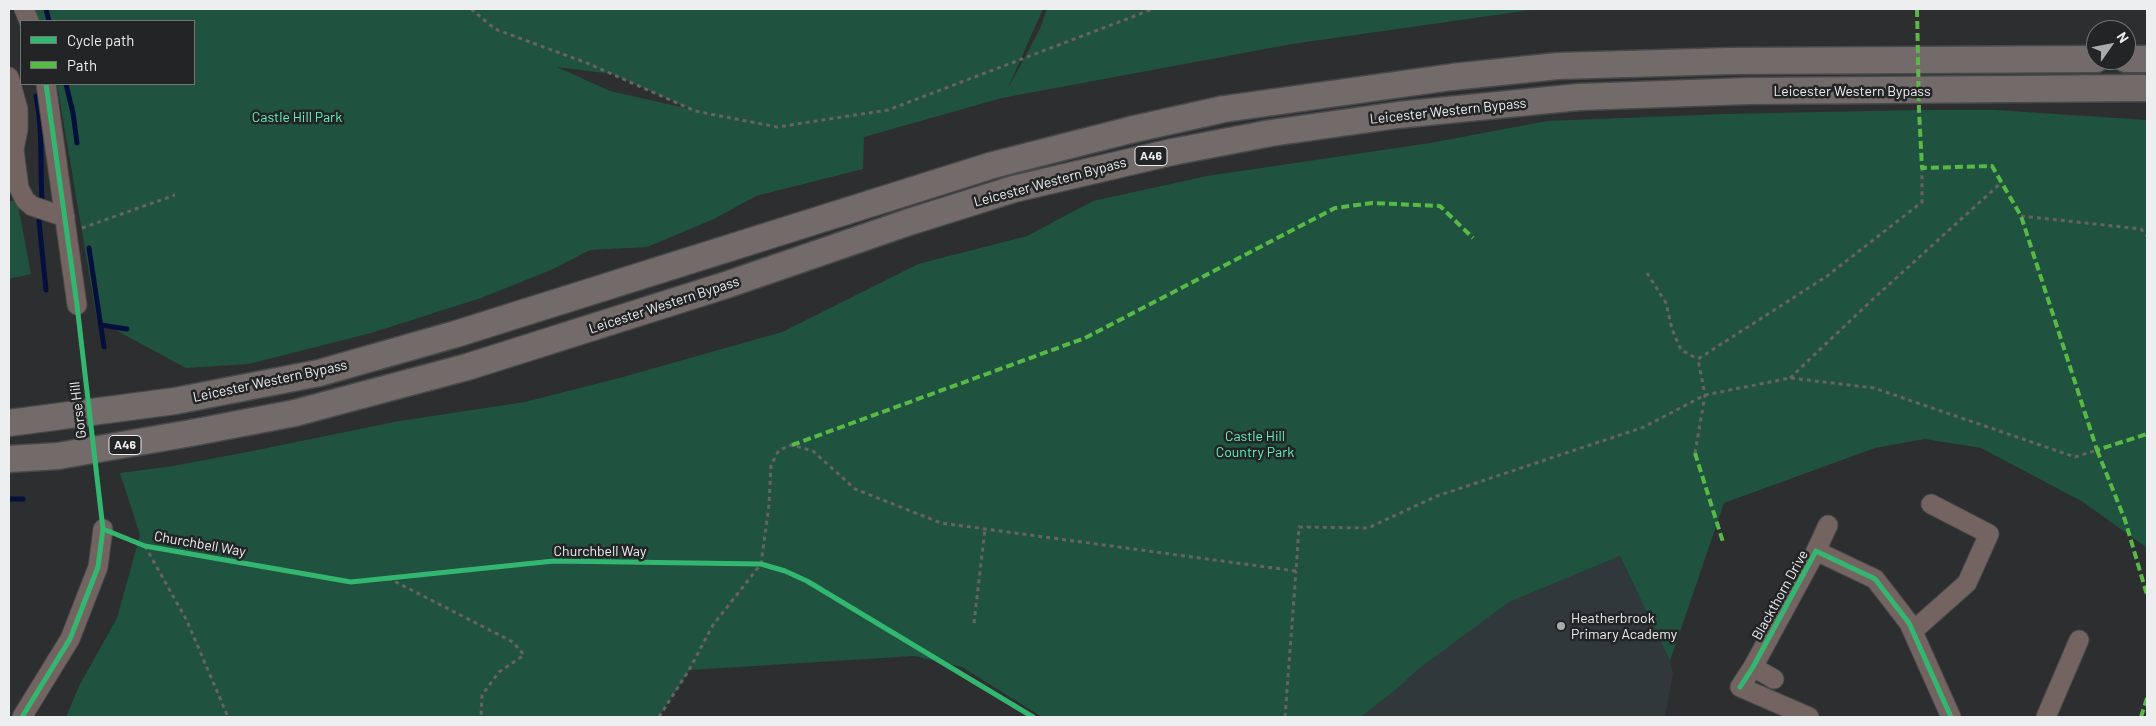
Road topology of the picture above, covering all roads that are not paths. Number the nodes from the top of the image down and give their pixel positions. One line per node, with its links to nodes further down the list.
1 (2086, 59): 8 (highway, Leicester Western Bypass / A46)
2 (9, 77): 5 (street)
3 (46, 85): 5 (street)
4 (2147, 88): 10 (highway, Leicester Western Bypass / A46)
5 (66, 225): 6 (street)
6 (77, 305)
7 (9, 416): 8 (highway, A46)
8 (60, 416): 9 (highway, A46)
9 (9, 423)
10 (9, 459)
11 (1932, 504): 15 (street)
12 (1828, 525): 14 (street)
13 (103, 530): 19 (street)
14 (1816, 551): 15 (street, Blackthorn Drive); 17 (street, Blackthorn Drive)
15 (1913, 631): 21 (street, Blackthorn Drive)
16 (2079, 640): 22 (street)
17 (1753, 667): 18 (street); 20 (street, Blackthorn Drive)
18 (1774, 679)
19 (22, 717)
20 (1809, 717)
21 (1951, 717)
22 (2046, 717)

